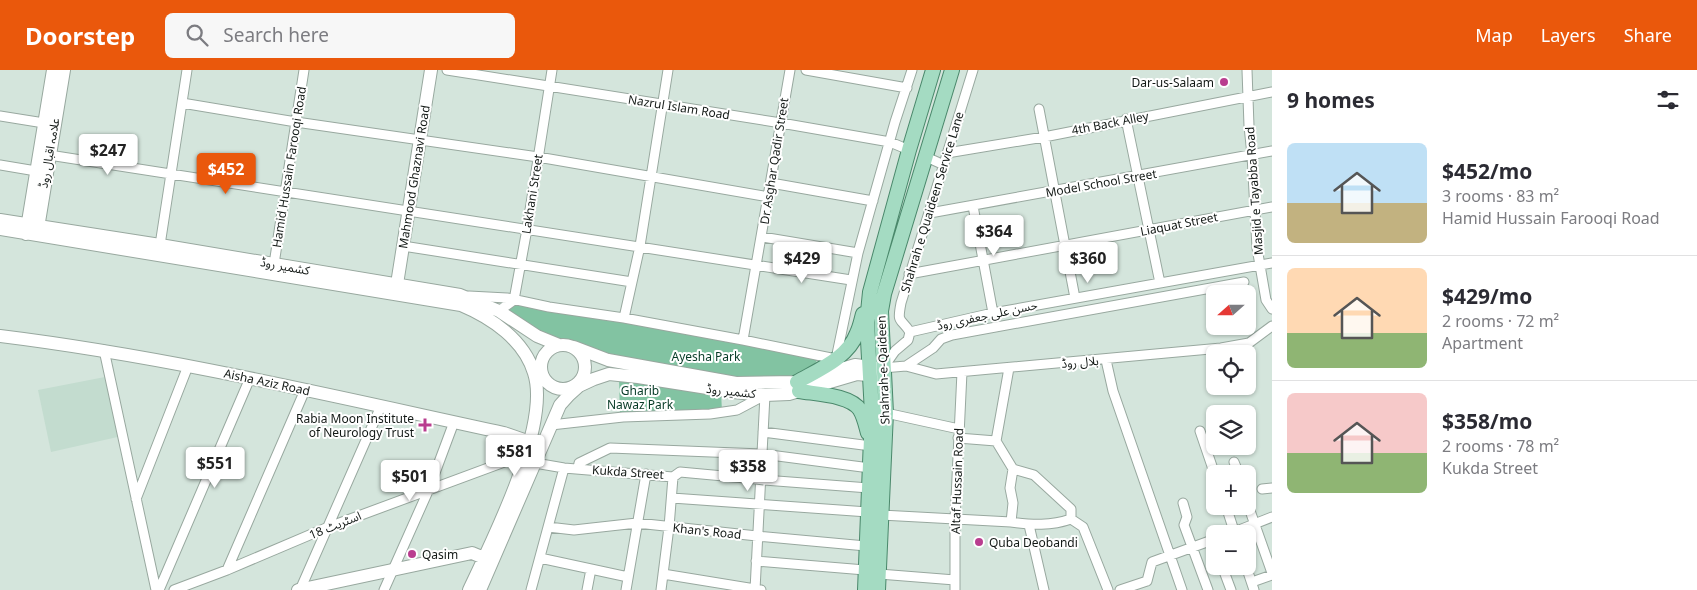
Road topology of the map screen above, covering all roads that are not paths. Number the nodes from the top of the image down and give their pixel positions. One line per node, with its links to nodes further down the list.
1 (53, 70): 26 (main road, علامہ اقبال روڈ)
2 (64, 70): 34 (main road, علامہ اقبال روڈ)
3 (187, 70): 20 (street)
4 (304, 70): 25 (street, Hamid Hussain Farooqi Road)
5 (431, 70): 29 (main road, Mahmood Ghaznavi Road)
6 (447, 70): 16 (street, Nazrul Islam Road)
7 (552, 70): 16 (street, Lakhani Street)
8 (668, 70): 21 (street)
9 (790, 70): 27 (street, Dr Asghar Qadir Street)
10 (806, 70): 17 (street)
11 (912, 70): 17 (street)
12 (933, 70): 31 (main road, Shahrah-e-Qaideen)
13 (952, 70): 36 (main road, Shahrah-e-Qaideen)
14 (973, 70): 33 (street, Shahrah e Quaideen Service Lane)
15 (1247, 70): 19 (street, Masjid e Tayabba Road)
16 (550, 86): 21 (street, Nazrul Islam Road); 37 (street, Lakhani Street)
17 (907, 88): 30 (street)
18 (1272, 92): 19 (street, 4th Back Alley)
19 (1248, 96): 24 (street, 4th Back Alley); 35 (street, Masjid e Tayabba Road)
20 (182, 103): 25 (street); 41 (street)
21 (662, 104): 27 (street, Nazrul Islam Road); 43 (street)
22 (1039, 110): 28 (street)
23 (0, 116): 26 (street)
24 (1126, 119): 28 (street, 4th Back Alley); 42 (street)
25 (296, 122): 29 (street); 45 (street, Hamid Hussain Farooqi Road)
26 (44, 123): 40 (main road, علامہ اقبال روڈ)
27 (781, 123): 30 (street, Nazrul Islam Road); 44 (street, Dr Asghar Qadir Street)
28 (1044, 136): 33 (street, 4th Back Alley); 46 (street)
29 (419, 141): 37 (street); 51 (main road, Mahmood Ghaznavi Road)
30 (890, 142): 31 (street, Nazrul Islam Road); 48 (street)
31 (909, 150): 77 (main road, Shahrah-e-Qaideen)
32 (1272, 152): 35 (street, Model School Street)
33 (947, 153): 38 (street, Shahrah e Quaideen Service Lane)
34 (49, 155): 40 (main road, علامہ اقبال روڈ); 41 (street)
35 (1252, 155): 42 (street, Model School Street); 52 (street, Masjid e Tayabba Road)
36 (924, 156): 38 (street); 99 (main road, Shahrah-e-Qaideen)
37 (538, 157): 43 (street); 56 (street, Lakhani Street)
38 (944, 164): 53 (street, Shahrah e Quaideen Service Lane)
39 (0, 165): 40 (street)
40 (41, 172): 58 (main road, علامہ اقبال روڈ)
41 (170, 175): 45 (street); 60 (street)
42 (1138, 176): 46 (street, Model School Street); 57 (street)
43 (650, 177): 47 (street); 62 (street)
44 (771, 183): 47 (street, Dr Asghar Qadir Street); 48 (street)
45 (285, 191): 51 (street); 67 (street, Hamid Hussain Farooqi Road)
46 (1054, 191): 49 (street, Model School Street); 63 (street)
47 (769, 197): 59 (street, Dr Asghar Qadir Street)
48 (874, 201): 64 (street)
49 (973, 206): 53 (street, Model School Street); 65 (street)
50 (1272, 207): 52 (street, Liaquat Street)
51 (408, 210): 56 (street); 61 (main road, Mahmood Ghaznavi Road)
52 (1256, 210): 57 (street, Liaquat Street); 70 (street, Masjid e Tayabba Road)
53 (930, 213): 71 (street, Shahrah e Quaideen Service Lane)
54 (0, 220): 58 (main road, کشمیر روڈ)
55 (0, 229): 58 (main road, کشمیر روڈ)
56 (527, 229): 62 (street); 68 (street, Lakhani Street)
57 (1149, 230): 63 (street, Liaquat Street); 75 (street)
58 (32, 231): 60 (main road, کشمیر روڈ); 101 (main road, کشمیر روڈ)
59 (762, 237): 64 (street); 69 (street, Dr Asghar Qadir Street)
60 (160, 245): 67 (main road, کشمیر روڈ)
61 (403, 246): 68 (street); 76 (main road, Mahmood Ghaznavi Road)
62 (640, 246): 69 (street); 73 (street)
63 (1065, 246): 65 (street, Liaquat Street); 79 (street)
64 (858, 253): 72 (street)
65 (983, 260): 71 (street, Liaquat Street); 83 (street)
66 (1272, 263): 70 (street, حسن علی جعفری روڈ)
67 (274, 264): 76 (main road, کشمیر روڈ)
68 (520, 264): 73 (street); 80 (street, Lakhani Street)
69 (757, 265): 72 (street); 90 (street, Dr Asghar Qadir Street)
70 (1260, 265): 75 (street, حسن علی جعفری روڈ); 81 (street, Masjid e Tayabba Road)
71 (909, 274): 87 (street, Shahrah e Quaideen Service Lane)
72 (851, 280): 94 (street)
73 (632, 282): 84 (street)
74 (1244, 282): 89 (street)
75 (1160, 283): 79 (street, حسن علی جعفری روڈ)
76 (397, 284): 78 (main road, کشمیر روڈ)
77 (870, 292): 94 (main road); 99 (main road, Shahrah-e-Qaideen)
78 (460, 295): 80 (street); 82 (main road, کشمیر روڈ)
79 (1076, 298): 83 (street, حسن علی جعفری روڈ)
80 (514, 300): 82 (street); 84 (street)
81 (1272, 310)
82 (499, 311): 91 (main road, کشمیر روڈ)
83 (993, 313): 85 (street, حسن علی جعفری روڈ)
84 (624, 318): 90 (street)
85 (935, 326): 87 (street, حسن علی جعفری روڈ); 89 (street)
86 (1272, 326): 95 (street, بلال روڈ)
87 (910, 332): 99 (street)
88 (0, 336): 93 (main road, Aisha Aziz Road)
89 (941, 339): 97 (street)
90 (743, 340): 94 (street)
91 (559, 345): 92 (main road); 101 (main road)
92 (574, 347): 103 (main road, کشمیر روڈ); 104 (main road)
93 (104, 350): 96 (main road, Aisha Aziz Road); 132 (street)
94 (836, 360): 103 (main road)
95 (1106, 360): 98 (street, بلال روڈ); 151 (street)
96 (188, 366): 102 (main road, Aisha Aziz Road); 132 (street)
97 (906, 366): 99 (street, بلال روڈ); 100 (street, بلال روڈ)
98 (1009, 368): 100 (street, بلال روڈ); 114 (street)
99 (876, 372): 103 (main road, کشمیر روڈ); 103 (main road, کشمیر روڈ); 108 (main road, Shahrah-e-Qaideen); 115 (main road, Shahrah-e-Qaideen)
100 (962, 372): 113 (street, Altaf Hussain Road)
101 (539, 374): 104 (main road); 116 (main road)
102 (250, 378): 105 (main road, Aisha Aziz Road); 166 (street)
103 (798, 387): 106 (main road, کشمیر روڈ); 115 (main road)
104 (573, 389): 106 (main road, کشمیر روڈ); 110 (main road)
105 (305, 390): 107 (main road, Aisha Aziz Road); 157 (street)
106 (765, 395): 110 (street); 112 (street)
107 (381, 406): 109 (main road, Aisha Aziz Road); 146 (street)
108 (886, 412): 113 (street); 135 (main road, Shahrah-e-Qaideen)
109 (454, 422): 116 (main road, Aisha Aziz Road); 129 (street)
110 (551, 425): 116 (main road)
111 (1200, 431): 119 (street)
112 (763, 432): 115 (street); 117 (street)
113 (959, 434): 114 (street); 139 (street, Altaf Hussain Road)
114 (996, 441): 124 (street)
115 (871, 446): 122 (main road, Shahrah-e-Qaideen)
116 (531, 453): 121 (street, Kukda Street); 129 (street, اسٹریٹ 18); 152 (main road); 171 (main road)
117 (762, 454): 122 (street); 123 (street); 134 (street)
118 (1234, 462): 120 (street)
119 (1212, 465)
120 (1235, 465)
121 (564, 468): 123 (street, Kukda Street); 144 (street)
122 (870, 468): 127 (main road, Shahrah-e-Qaideen)
123 (578, 469): 125 (street, Kukda Street)
124 (1013, 469): 138 (street); 140 (street)
125 (646, 474): 126 (street, Kukda Street); 141 (street)
126 (673, 476): 127 (street, Kukda Street); 131 (street)
127 (869, 488): 135 (main road, Shahrah-e-Qaideen)
128 (1272, 488): 130 (street)
129 (429, 489): 146 (street, اسٹریٹ 18); 155 (street)
130 (1262, 489)
131 (672, 498): 134 (street); 145 (street)
132 (136, 500): 166 (street)
133 (1183, 503): 150 (street)
134 (759, 504): 135 (street); 147 (street)
135 (874, 514): 139 (street); 149 (main road, Shahrah-e-Qaideen); 158 (main road, Shahrah-e-Qaideen)
136 (1251, 515): 142 (street)
137 (1272, 517): 142 (street)
138 (1071, 519): 143 (street); 182 (street)
139 (955, 520): 140 (street); 163 (street, Altaf Hussain Road)
140 (1011, 522): 143 (street)
141 (638, 523): 144 (street, Khan's Road); 145 (street, Khan's Road); 162 (street)
142 (1254, 524): 160 (street)
143 (1029, 525): 181 (street)
144 (548, 527): 153 (street)
145 (669, 527): 147 (street, Khan's Road); 159 (street)
146 (326, 528): 157 (street, اسٹریٹ 18); 168 (street)
147 (757, 536): 149 (street, Khan's Road); 154 (street)
148 (1206, 543): 150 (street)
149 (866, 546): 158 (main road, Shahrah-e-Qaideen)
150 (1192, 547): 151 (street); 186 (street)
151 (1170, 555): 164 (street); 185 (street)
152 (484, 558): 155 (main road); 170 (main road)
153 (540, 558): 156 (street); 172 (street)
154 (756, 561): 158 (street); 176 (street)
155 (393, 569): 168 (main road); 169 (street)
156 (591, 569): 162 (street); 173 (street)
157 (227, 570): 167 (street, اسٹریٹ 18)
158 (872, 572): 163 (street); 178 (main road, Shahrah-e-Qaideen); 179 (main road, Shahrah-e-Qaideen)
159 (663, 574): 175 (street); 176 (street)
160 (1272, 574): 165 (street)
161 (1225, 575): 187 (street)
162 (628, 577): 174 (street)
163 (955, 580): 180 (street, Altaf Hussain Road)
164 (1147, 581): 183 (street); 184 (street)
165 (1253, 586)
166 (157, 590)
167 (174, 590)
168 (299, 590)
169 (384, 590)
170 (470, 590)
171 (480, 590)
172 (531, 590)
173 (587, 590)
174 (626, 590)
175 (661, 590)
176 (754, 590): 177 (street)
177 (761, 590)
178 (865, 590)
179 (878, 590)
180 (954, 590)
181 (1044, 590)
182 (1108, 590)
183 (1120, 590)
184 (1150, 590)
185 (1182, 590)
186 (1208, 590)
187 (1231, 590)

